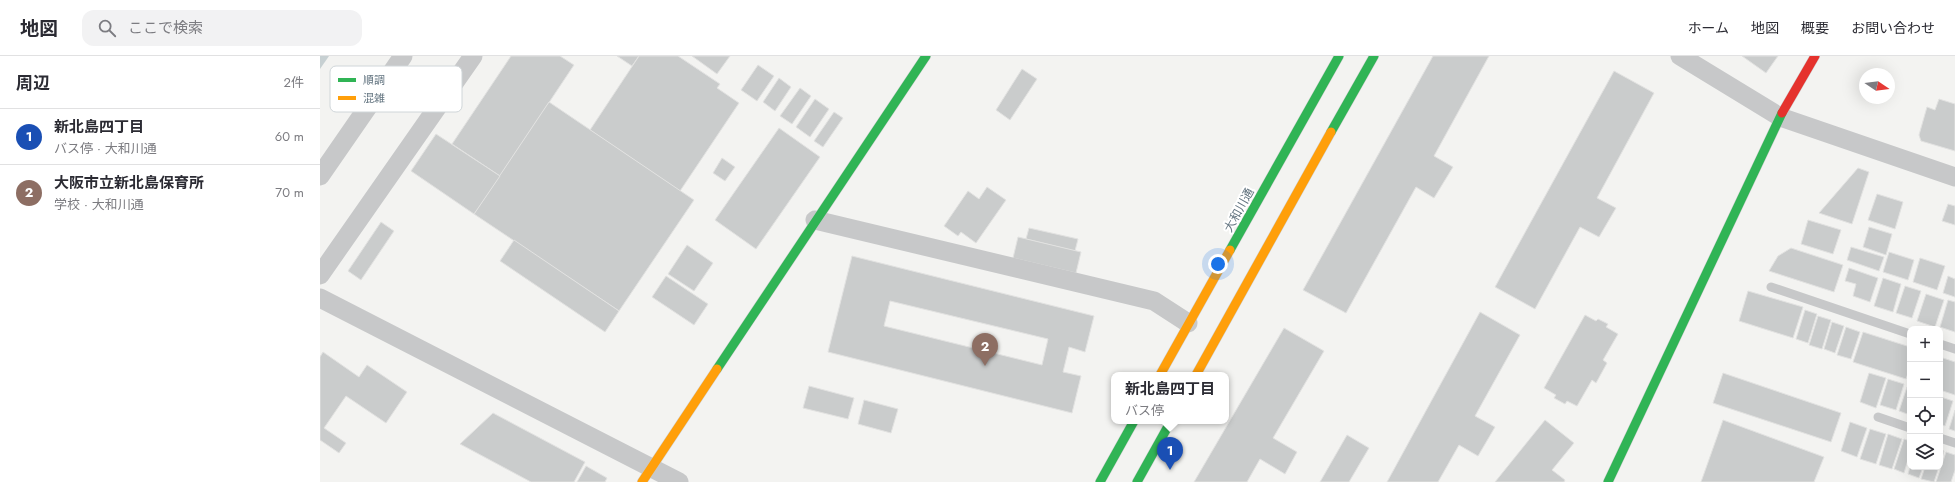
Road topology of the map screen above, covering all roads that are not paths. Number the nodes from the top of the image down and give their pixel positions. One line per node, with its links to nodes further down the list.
1 (403, 56): 8 (street)
2 (473, 56): 9 (street)
3 (926, 56): 15 (street)
4 (1339, 56): 19 (street, 大和川通)
5 (1374, 56): 24 (street)
6 (1680, 56): 12 (street)
7 (1815, 56): 12 (street)
8 (396, 66)
9 (462, 72)
10 (364, 112): 13 (street)
11 (434, 112): 16 (street)
12 (1780, 117): 14 (street); 35 (street)
13 (320, 176)
14 (1955, 176)
15 (815, 220): 19 (street); 31 (street)
16 (320, 275)
17 (1771, 286): 20 (lane)
18 (320, 298): 31 (street)
19 (1188, 323): 23 (street, 大和川通)
20 (1907, 333)
21 (1943, 345): 22 (lane)
22 (1955, 349)
23 (1162, 372)
24 (1198, 372)
25 (1878, 417): 28 (lane)
26 (1132, 424): 33 (street)
27 (1169, 424): 34 (street)
28 (1907, 427)
29 (1943, 439): 30 (lane)
30 (1955, 444)
31 (647, 475): 32 (street)
32 (679, 482)
33 (1100, 482)
34 (1137, 482)
35 (1608, 482)

